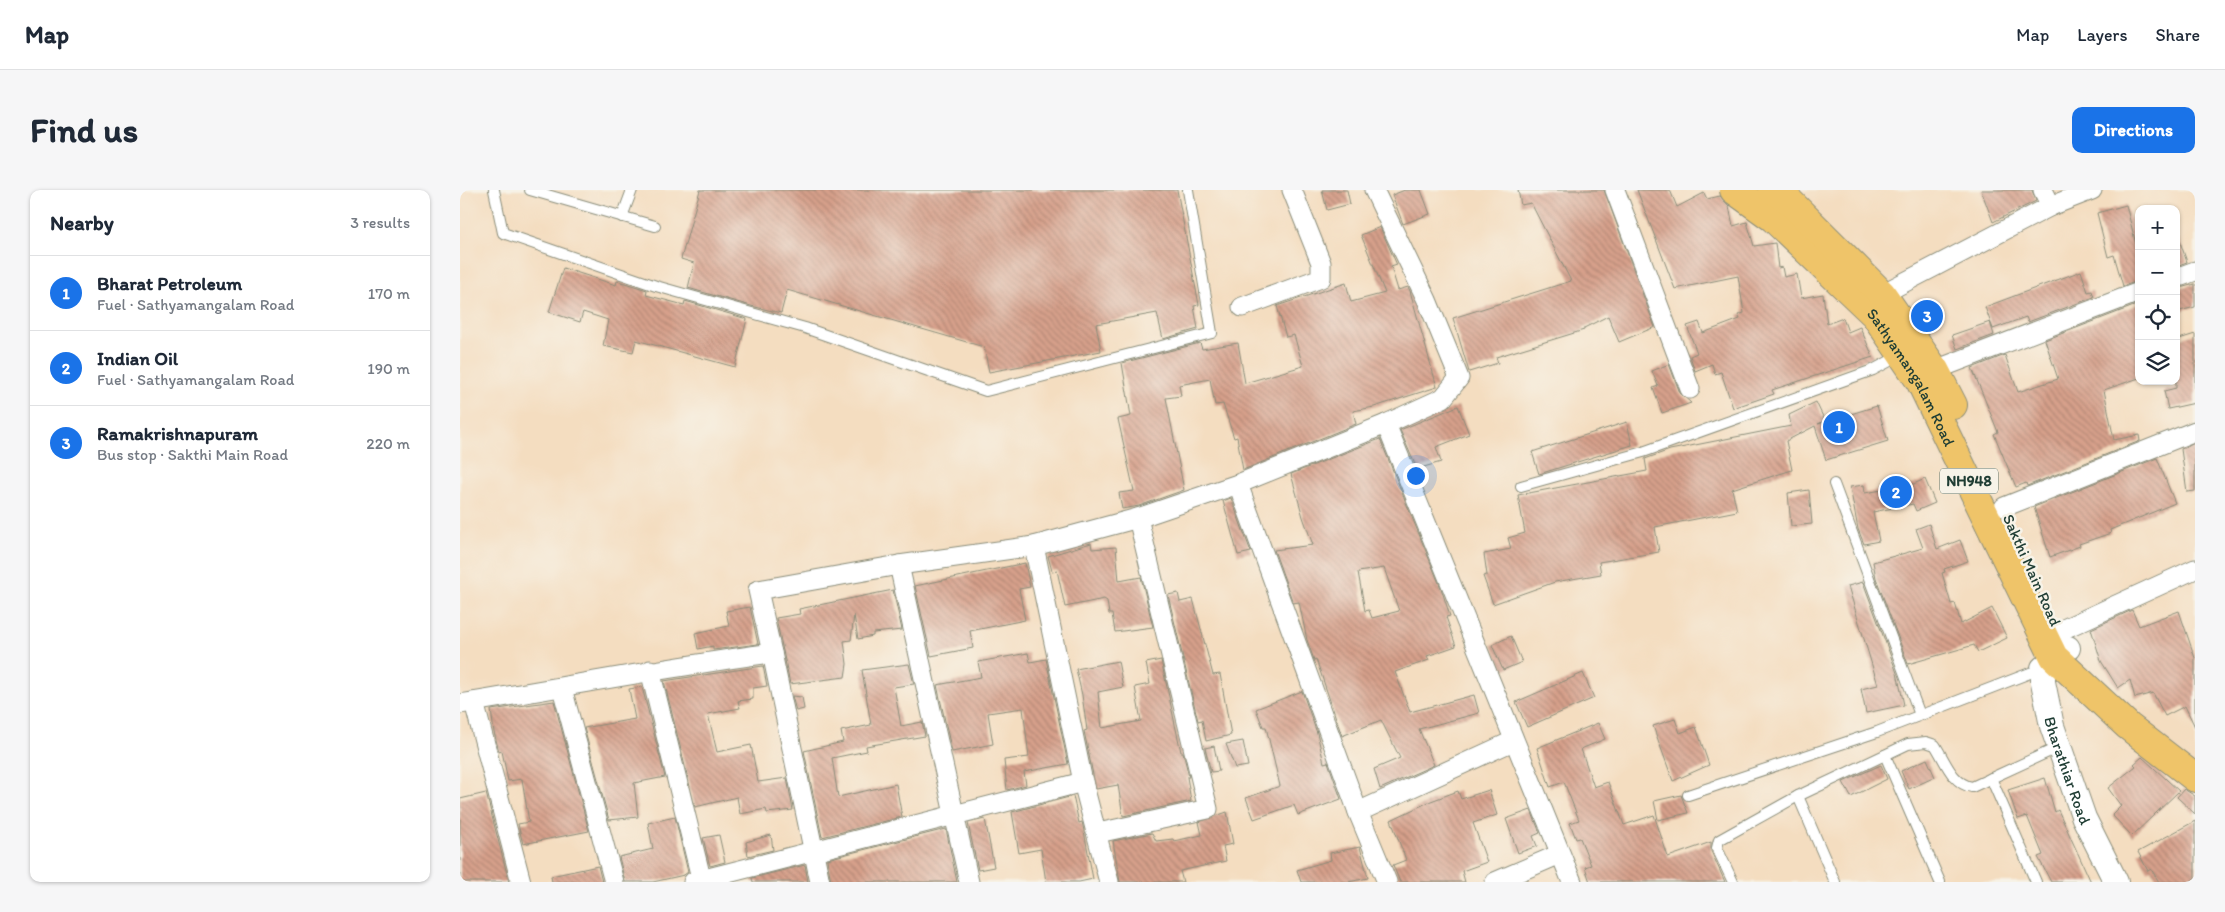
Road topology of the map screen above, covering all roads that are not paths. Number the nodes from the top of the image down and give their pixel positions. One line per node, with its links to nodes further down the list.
1 (494, 190): 4 (lane)
2 (530, 190): 12 (lane)
3 (632, 190): 12 (lane)
4 (1188, 190)
5 (1292, 190): 18 (street)
6 (1374, 190): 22 (street)
7 (1615, 190): 21 (street)
8 (1734, 190): 19 (highway, Sathyamangalam Road / NH948)
9 (1772, 190): 16 (highway, Sakthi Main Road / NH948)
10 (2092, 190): 11 (street)
11 (2047, 198): 16 (street)
12 (622, 217): 13 (lane)
13 (655, 226)
14 (2195, 270): 15 (street)
15 (2180, 276)
16 (1882, 294): 20 (highway, Sakthi Main Road / NH948)
17 (2135, 294): 20 (street)
18 (1242, 307)
19 (1902, 355): 26 (lane); 32 (highway, Sathyamangalam Road / NH948)
20 (1935, 370): 27 (highway, Sakthi Main Road / NH948)
21 (1690, 389)
22 (1386, 424): 24 (street); 38 (street)
23 (2195, 431): 27 (street)
24 (1238, 484): 28 (street); 47 (street)
25 (1834, 484): 37 (lane)
26 (1522, 486)
27 (2004, 507): 32 (highway, Sakthi Main Road / NH948)
28 (1138, 518): 29 (street); 49 (street)
29 (1034, 546): 30 (street); 44 (street)
30 (899, 565): 33 (street); 48 (street)
31 (2195, 569): 32 (street)
32 (2054, 648): 37 (lane); 39 (street, Bharathiar Road); 41 (highway, Sakthi Main Road / NH948); 43 (highway, Sathyamangalam Road / NH948)
33 (772, 653): 34 (street); 50 (street)
34 (650, 670): 35 (street); 52 (street)
35 (562, 688): 36 (street); 55 (street)
36 (467, 703): 54 (street)
37 (1920, 715): 45 (lane)
38 (1514, 741): 47 (street); 51 (street)
39 (2059, 747): 42 (lane); 65 (street, Bharathiar Road)
40 (1885, 755): 42 (lane); 46 (lane); 63 (lane)
41 (2195, 762)
42 (1991, 778): 64 (lane)
43 (2195, 778)
44 (1083, 782): 48 (street); 49 (street)
45 (1688, 795)
46 (1798, 796): 61 (lane); 62 (lane)
47 (1358, 812): 53 (street)
48 (954, 815): 50 (street); 57 (street)
49 (1098, 833): 58 (street)
50 (814, 851): 52 (street); 56 (street)
51 (1560, 854): 59 (street); 60 (street)
52 (699, 881)
53 (1384, 881)
54 (521, 882)
55 (614, 882)
56 (820, 882)
57 (968, 882)
58 (1109, 882)
59 (1496, 882)
60 (1572, 882)
61 (1733, 882)
62 (1835, 882)
63 (1940, 882)
64 (2036, 882)
65 (2116, 882)

